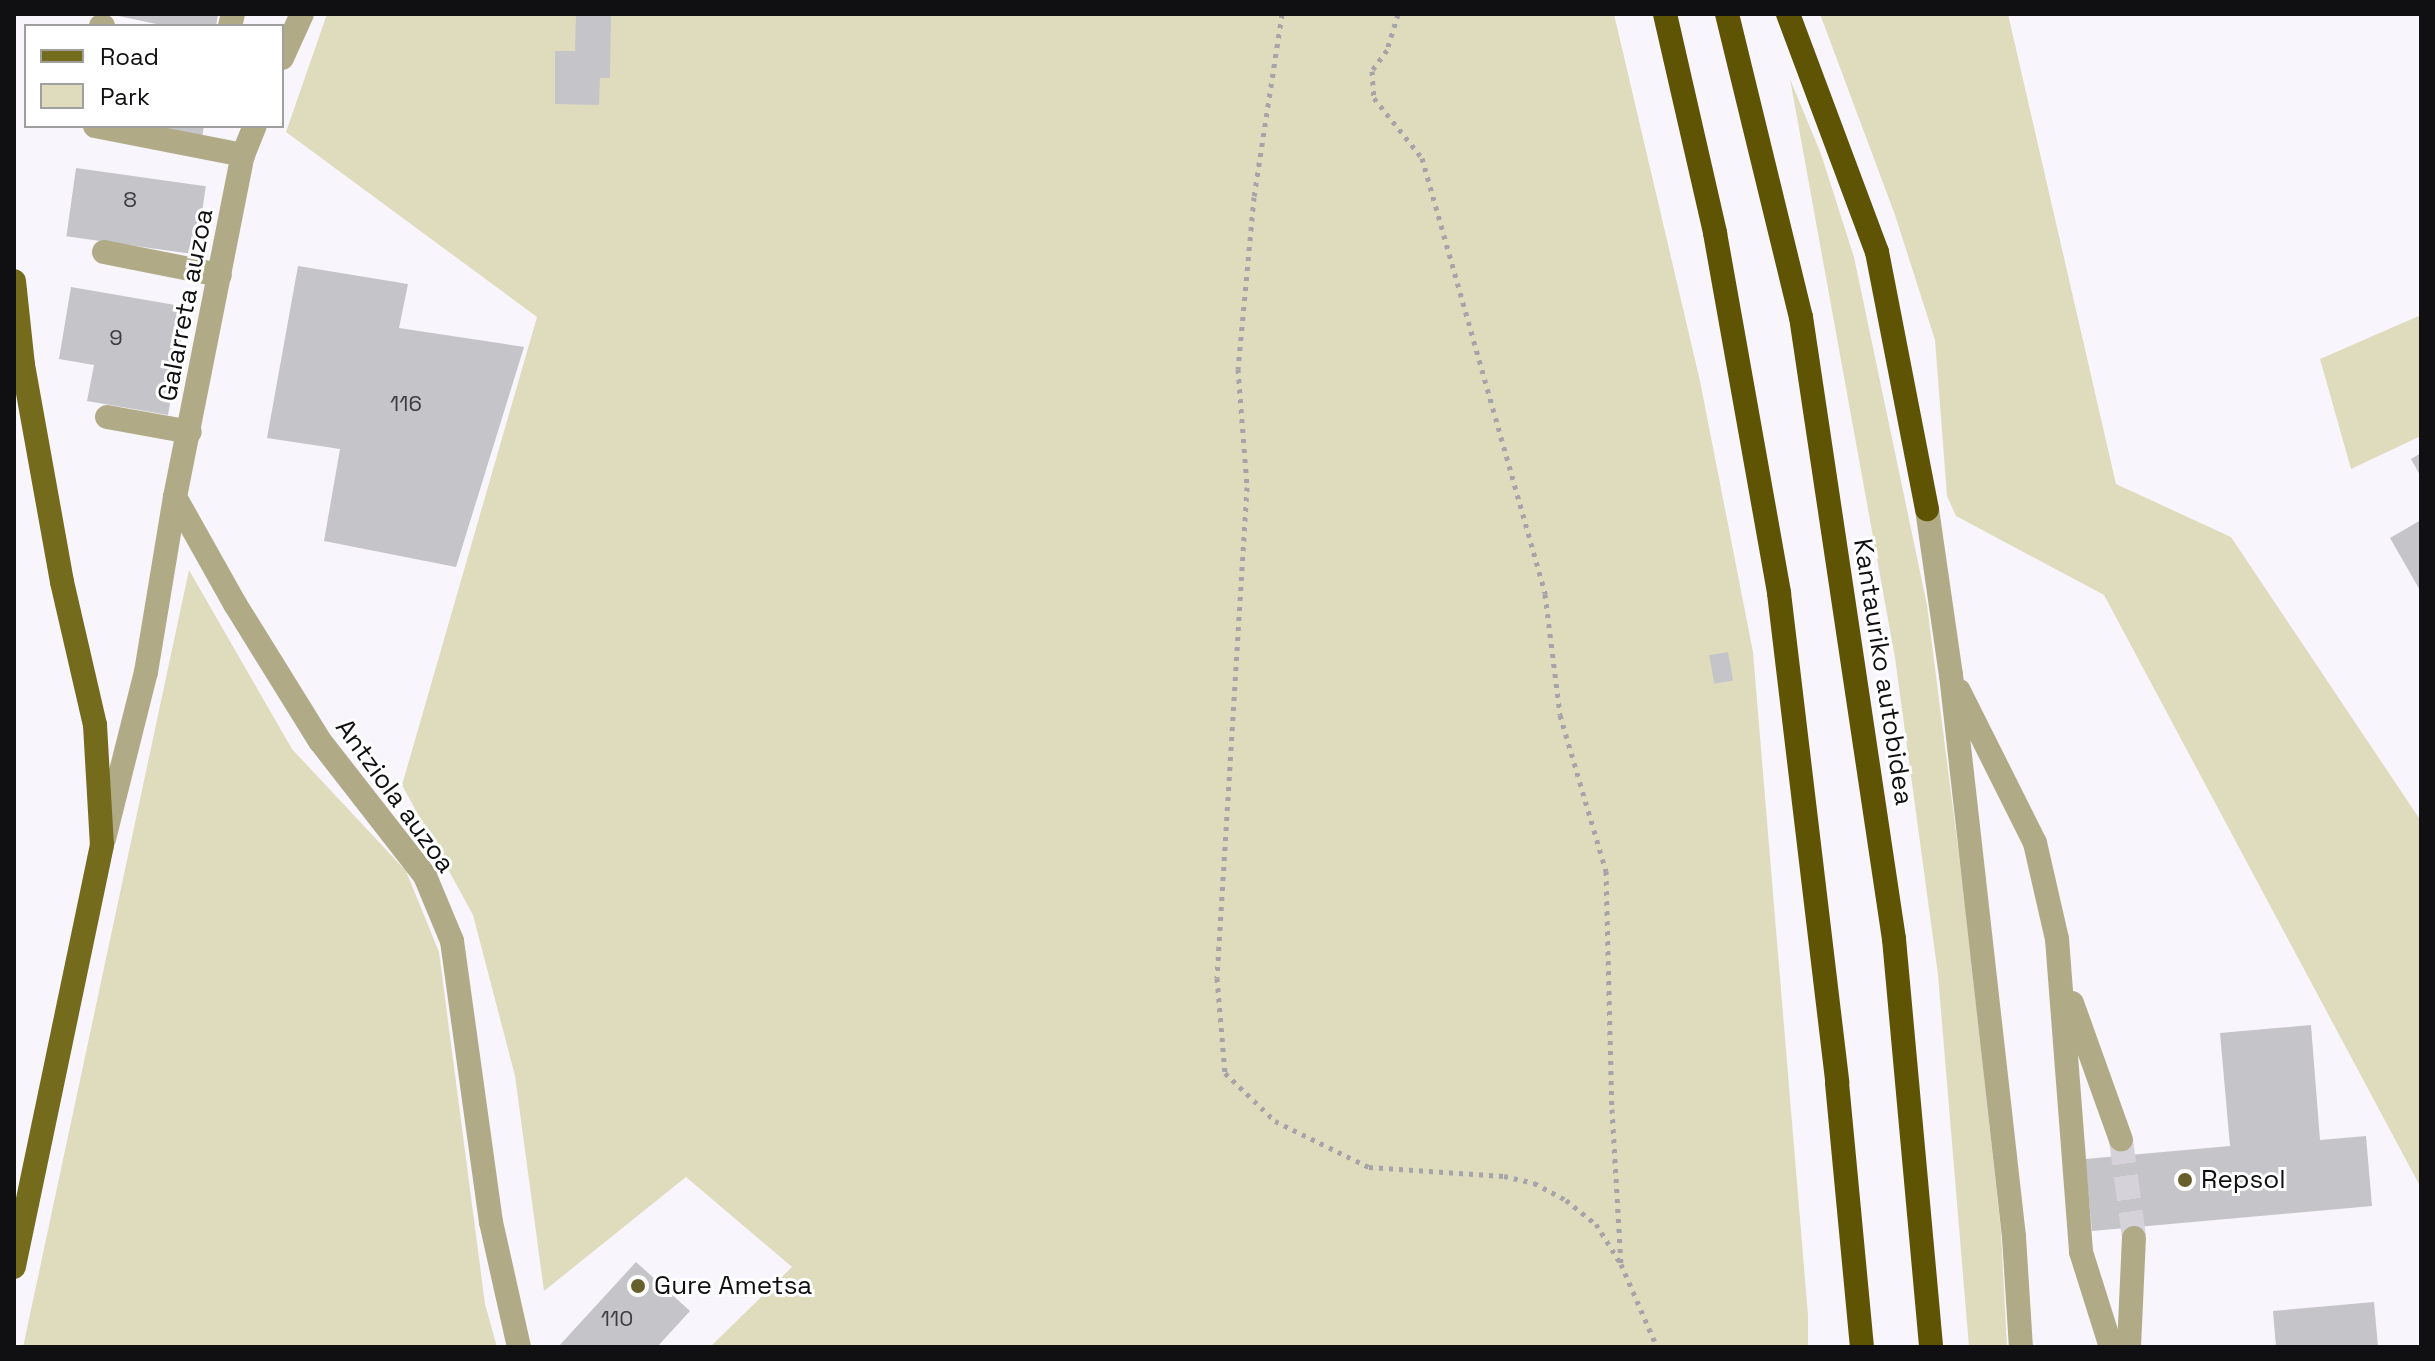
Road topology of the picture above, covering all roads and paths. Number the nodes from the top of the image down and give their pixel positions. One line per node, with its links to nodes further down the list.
1 (302, 14): 7 (street)
2 (1282, 14): 23 (path)
3 (1398, 14): 23 (path)
4 (1665, 14): 27 (highway)
5 (1727, 14): 28 (highway, Kantauriko autobidea)
6 (1788, 14): 17 (highway)
7 (284, 54)
8 (105, 128): 10 (street)
9 (254, 128): 10 (street, Galarreta auzoa)
10 (243, 155): 12 (street, Galarreta auzoa)
11 (104, 252): 12 (street)
12 (220, 275): 15 (street, Galarreta auzoa)
13 (14, 281): 19 (main road)
14 (107, 417): 15 (street)
15 (190, 432): 16 (street, Galarreta auzoa)
16 (175, 497): 19 (street, Galarreta auzoa); 25 (street, Antziola auzoa)
17 (1927, 509): 18 (street)
18 (1951, 675): 20 (street); 29 (street)
19 (102, 845): 24 (main road)
20 (2060, 972): 21 (street); 30 (street)
21 (2121, 1140)
22 (2134, 1238): 31 (street)
23 (1621, 1264): 26 (path)
24 (14, 1267)
25 (519, 1347)
26 (1657, 1347)
27 (1862, 1347)
28 (1931, 1347)
29 (2021, 1347)
30 (2111, 1347)
31 (2129, 1347)

